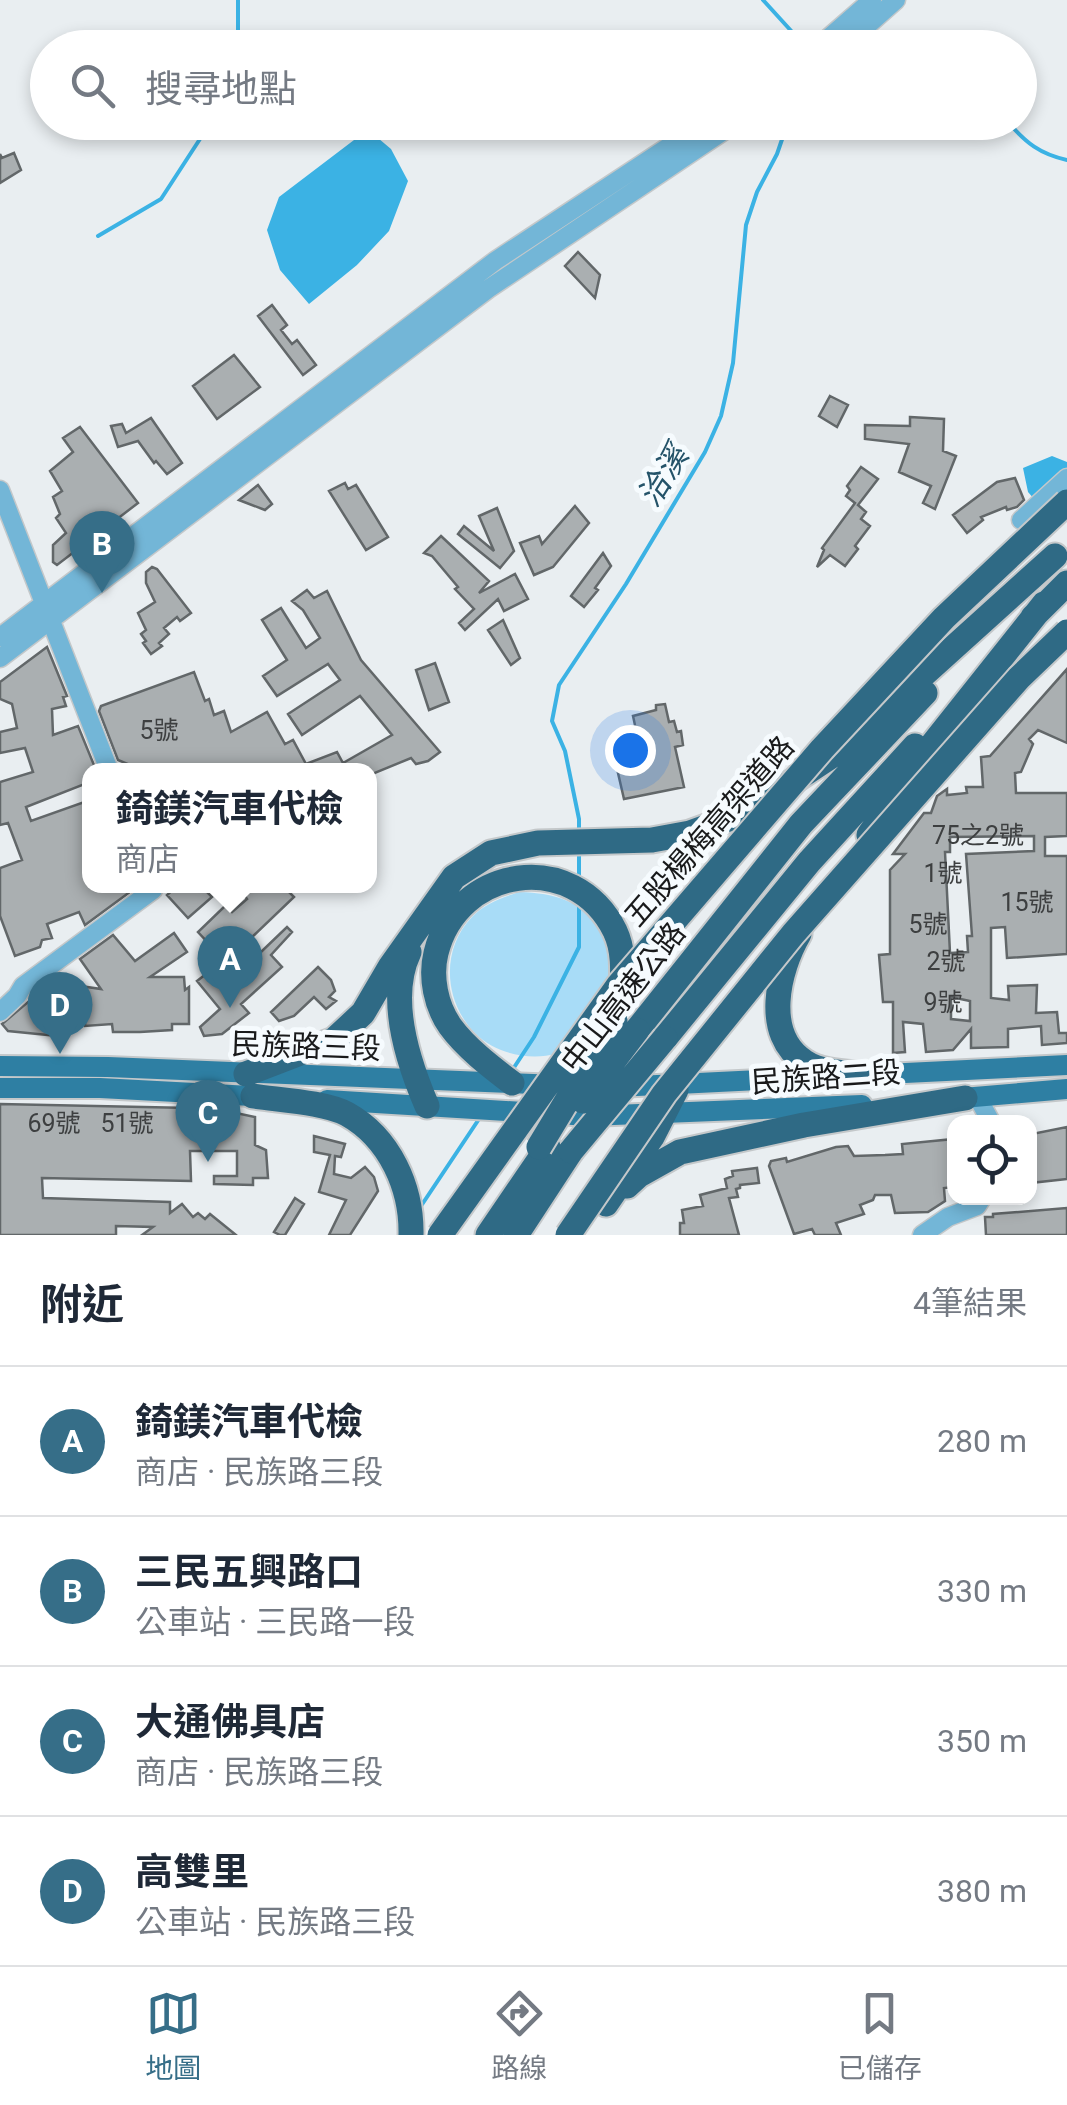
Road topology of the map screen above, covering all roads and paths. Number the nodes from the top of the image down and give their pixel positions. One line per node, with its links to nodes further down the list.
1 (872, 0): 3 (street)
2 (896, 0): 4 (street)
3 (837, 30)
4 (862, 30)
5 (679, 140): 14 (street)
6 (709, 140): 14 (street)
7 (1067, 478): 10 (street)
8 (0, 490): 14 (street)
9 (1067, 502): 43 (highway, 五股楊梅高架道路, bridge)
10 (1021, 520)
11 (1061, 551): 20 (highway); 23 (highway, 中山高速公路)
12 (1067, 583): 13 (highway, 中山高速公路)
13 (1044, 604): 21 (highway); 39 (highway, 中山高速公路, bridge)
14 (48, 611): 16 (street); 17 (street); 18 (street)
15 (1067, 632): 21 (highway, bridge)
16 (0, 637)
17 (0, 658)
18 (106, 763)
19 (145, 893): 22 (street)
20 (428, 911): 27 (highway); 29 (highway)
21 (813, 914): 26 (highway); 30 (highway); 46 (highway, bridge)
22 (0, 1012)
23 (626, 1026): 28 (highway); 39 (highway, bridge)
24 (1067, 1065): 26 (main road, 民族路二段)
25 (0, 1066): 29 (main road, 民族路三段)
26 (866, 1075): 30 (main road, 民族路二段)
27 (416, 1080): 28 (main road, 民族路三段); 29 (main road, 民族路三段); 35 (highway)
28 (512, 1083): 31 (main road, 民族路三段)
29 (250, 1085): 32 (main road, 民族路三段); 35 (main road, 民族路三段); 42 (highway)
30 (679, 1085): 31 (main road, 民族路二段); 38 (highway)
31 (610, 1087)
32 (0, 1088)
33 (1067, 1089): 34 (main road, 民族路二段)
34 (971, 1098): 36 (street); 38 (main road, 民族路二段); 40 (highway)
35 (427, 1106): 37 (main road, 民族路三段)
36 (985, 1115)
37 (589, 1116): 38 (main road, 民族路二段)
38 (663, 1116): 40 (highway)
39 (553, 1149): 44 (highway); 45 (highway, 中山高速公路)
40 (606, 1204): 47 (highway)
41 (978, 1205): 48 (street)
42 (411, 1235)
43 (440, 1235)
44 (488, 1235)
45 (516, 1235)
46 (568, 1235)
47 (576, 1235)
48 (922, 1235)

